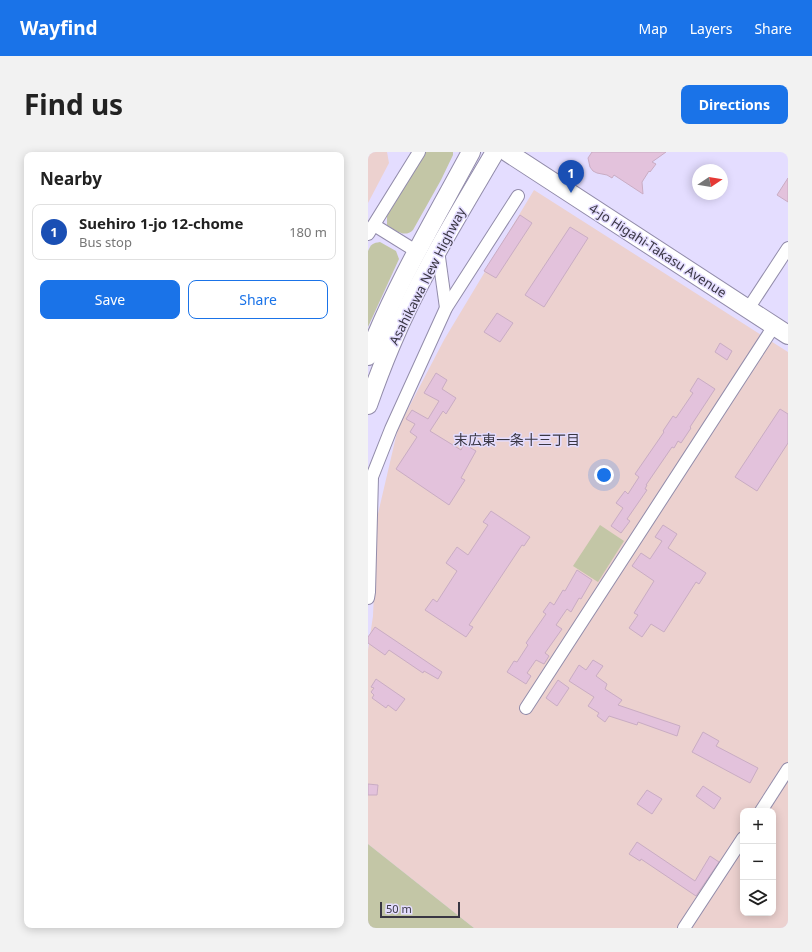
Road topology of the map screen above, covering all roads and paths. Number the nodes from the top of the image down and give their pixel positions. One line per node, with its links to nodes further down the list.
1 (419, 152): 6 (street)
2 (471, 152): 9 (highway, Asahikawa New Highway)
3 (495, 152): 8 (highway, Asahikawa New Highway)
4 (507, 152): 11 (highway, 4-jo Higahi-Takasu Avenue)
5 (518, 196): 10 (street)
6 (371, 229): 9 (street)
7 (788, 248): 11 (street)
8 (438, 250): 10 (street); 14 (highway, Asahikawa New Highway)
9 (416, 251): 13 (highway, Asahikawa New Highway)
10 (446, 308): 15 (street)
11 (748, 309): 12 (highway, 4-jo Higahi-Takasu Avenue)
12 (781, 330): 17 (street)
13 (368, 356)
14 (368, 405)
15 (369, 493): 16 (street)
16 (368, 598)
17 (526, 708)
18 (788, 769): 19 (street)
19 (763, 808)
20 (740, 843): 21 (street)
21 (684, 928)

